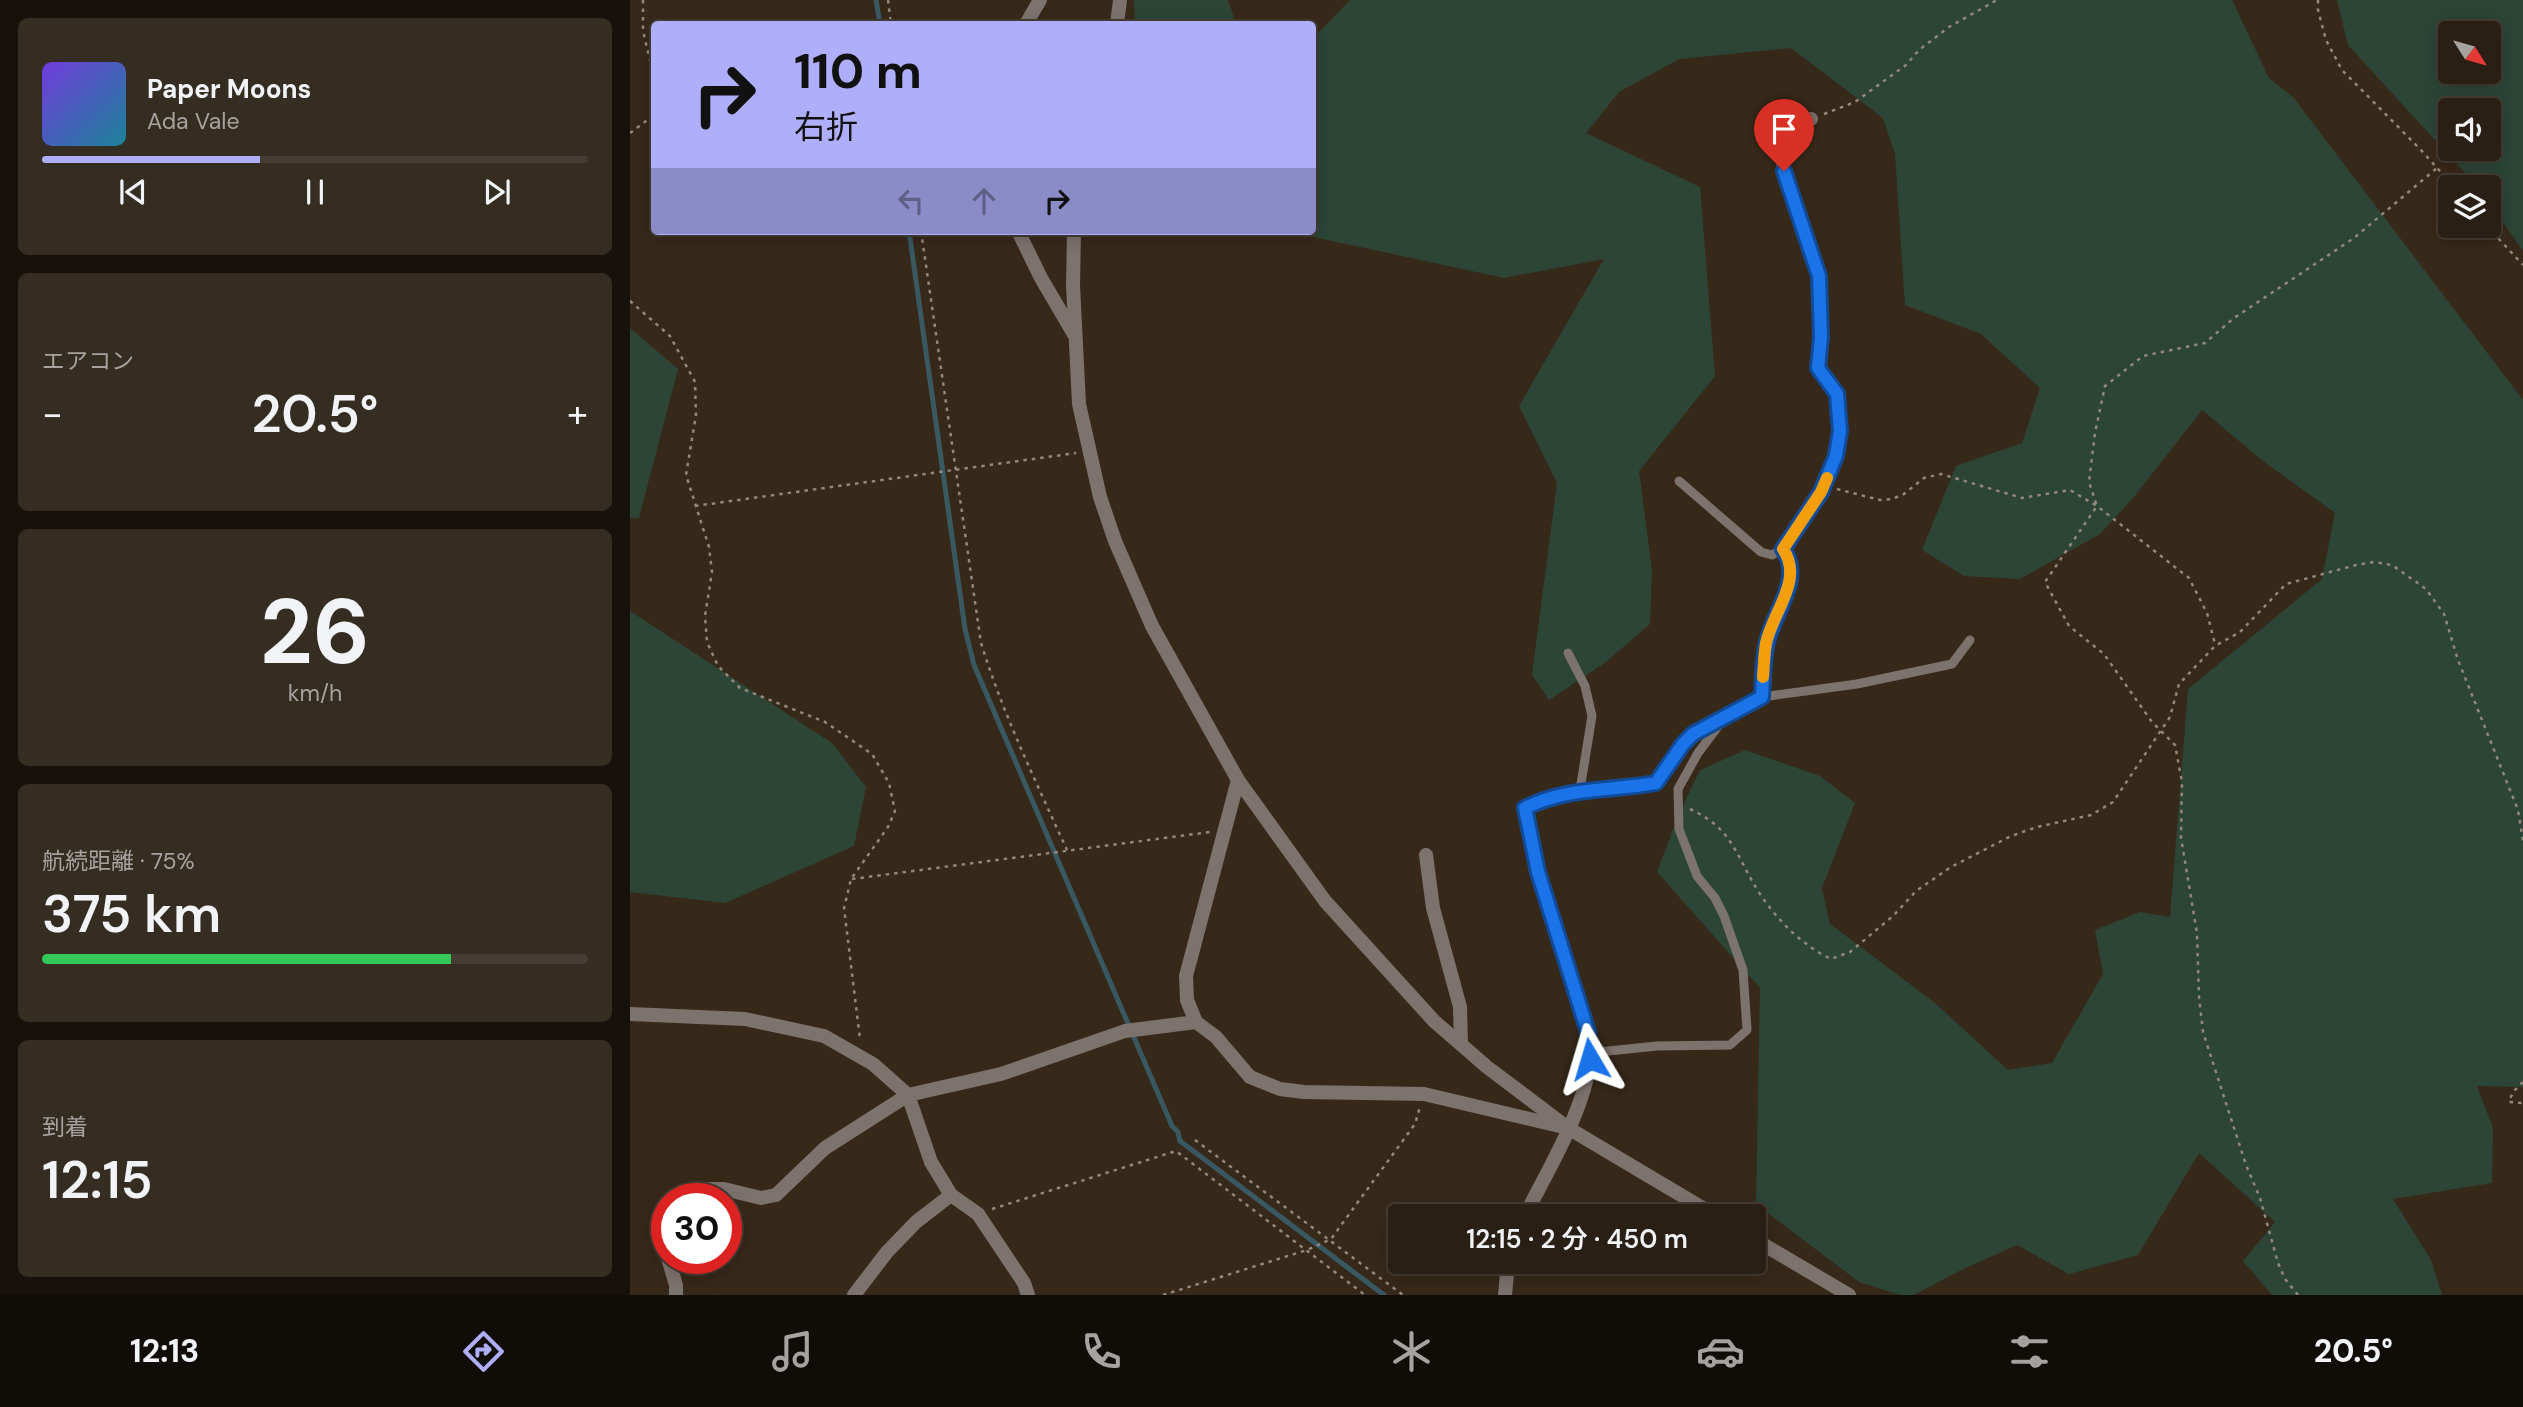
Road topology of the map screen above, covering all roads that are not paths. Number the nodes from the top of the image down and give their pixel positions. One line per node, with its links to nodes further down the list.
1 (1040, 0): 3 (street)
2 (1120, 0): 4 (street)
3 (1028, 21)
4 (1117, 21)
5 (1811, 119): 10 (street)
6 (1020, 235): 8 (street)
7 (1074, 235): 8 (street)
8 (1075, 336): 15 (street)
9 (1679, 481): 10 (lane)
10 (1783, 549): 13 (street)
11 (1970, 640): 13 (lane)
12 (1568, 653): 16 (lane)
13 (1762, 697): 14 (street)
14 (1726, 717): 16 (street); 21 (lane)
15 (1238, 779): 19 (street); 20 (street)
16 (1580, 790): 21 (street)
17 (1426, 855): 20 (street)
18 (630, 1014): 22 (street)
19 (1196, 1022): 22 (street); 23 (street)
20 (1461, 1044): 23 (street)
21 (1590, 1053): 23 (street)
22 (908, 1095): 24 (street); 25 (street)
23 (1568, 1128): 26 (street); 27 (street)
24 (742, 1193)
25 (951, 1195): 32 (street); 33 (street)
26 (1531, 1204)
27 (1696, 1204)
28 (1766, 1246): 35 (street)
29 (673, 1274): 31 (street)
30 (1507, 1274): 34 (street)
31 (676, 1295)
32 (854, 1295)
33 (1028, 1295)
34 (1505, 1295)
35 (1849, 1295)

